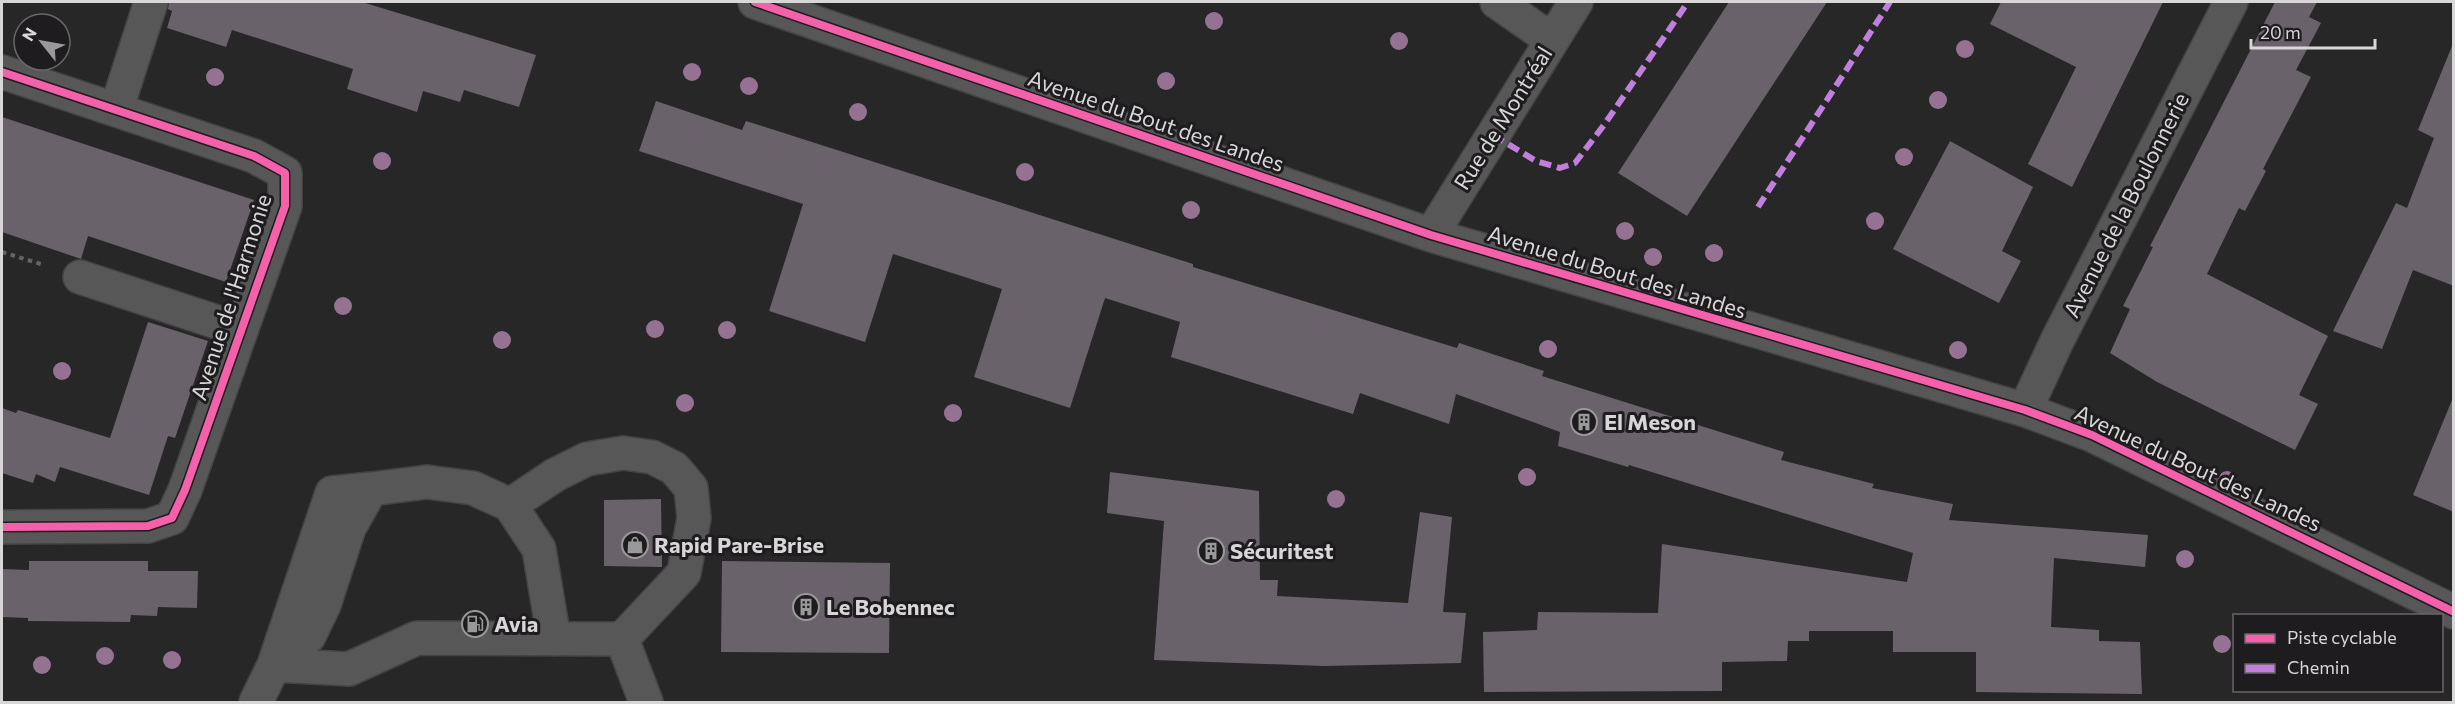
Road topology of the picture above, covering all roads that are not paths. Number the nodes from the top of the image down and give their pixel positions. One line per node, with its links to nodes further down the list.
1 (151, 2): 8 (street)
2 (755, 2): 9 (street, Avenue du Bout des Landes)
3 (1497, 2): 6 (street)
4 (1576, 2): 6 (street, Rue de Montréal)
5 (2230, 2): 12 (street, Avenue de la Boulonnerie)
6 (1552, 40): 9 (street, Rue de Montréal)
7 (2, 72): 8 (street, Avenue de l'Harmonie)
8 (116, 110): 11 (street, Avenue de l'Harmonie)
9 (1431, 235): 12 (street, Avenue du Bout des Landes)
10 (80, 277): 11 (street, Avenue de l'Harmonie)
11 (241, 330): 14 (street, Avenue de l'Harmonie)
12 (2025, 410): 15 (street, Avenue du Bout des Landes)
13 (510, 505): 16 (street); 17 (street); 18 (street)
14 (2, 527)
15 (2454, 612)
16 (554, 639): 17 (street); 18 (street)
17 (622, 639): 20 (street)
18 (274, 665): 19 (street)
19 (256, 702)
20 (646, 702)

